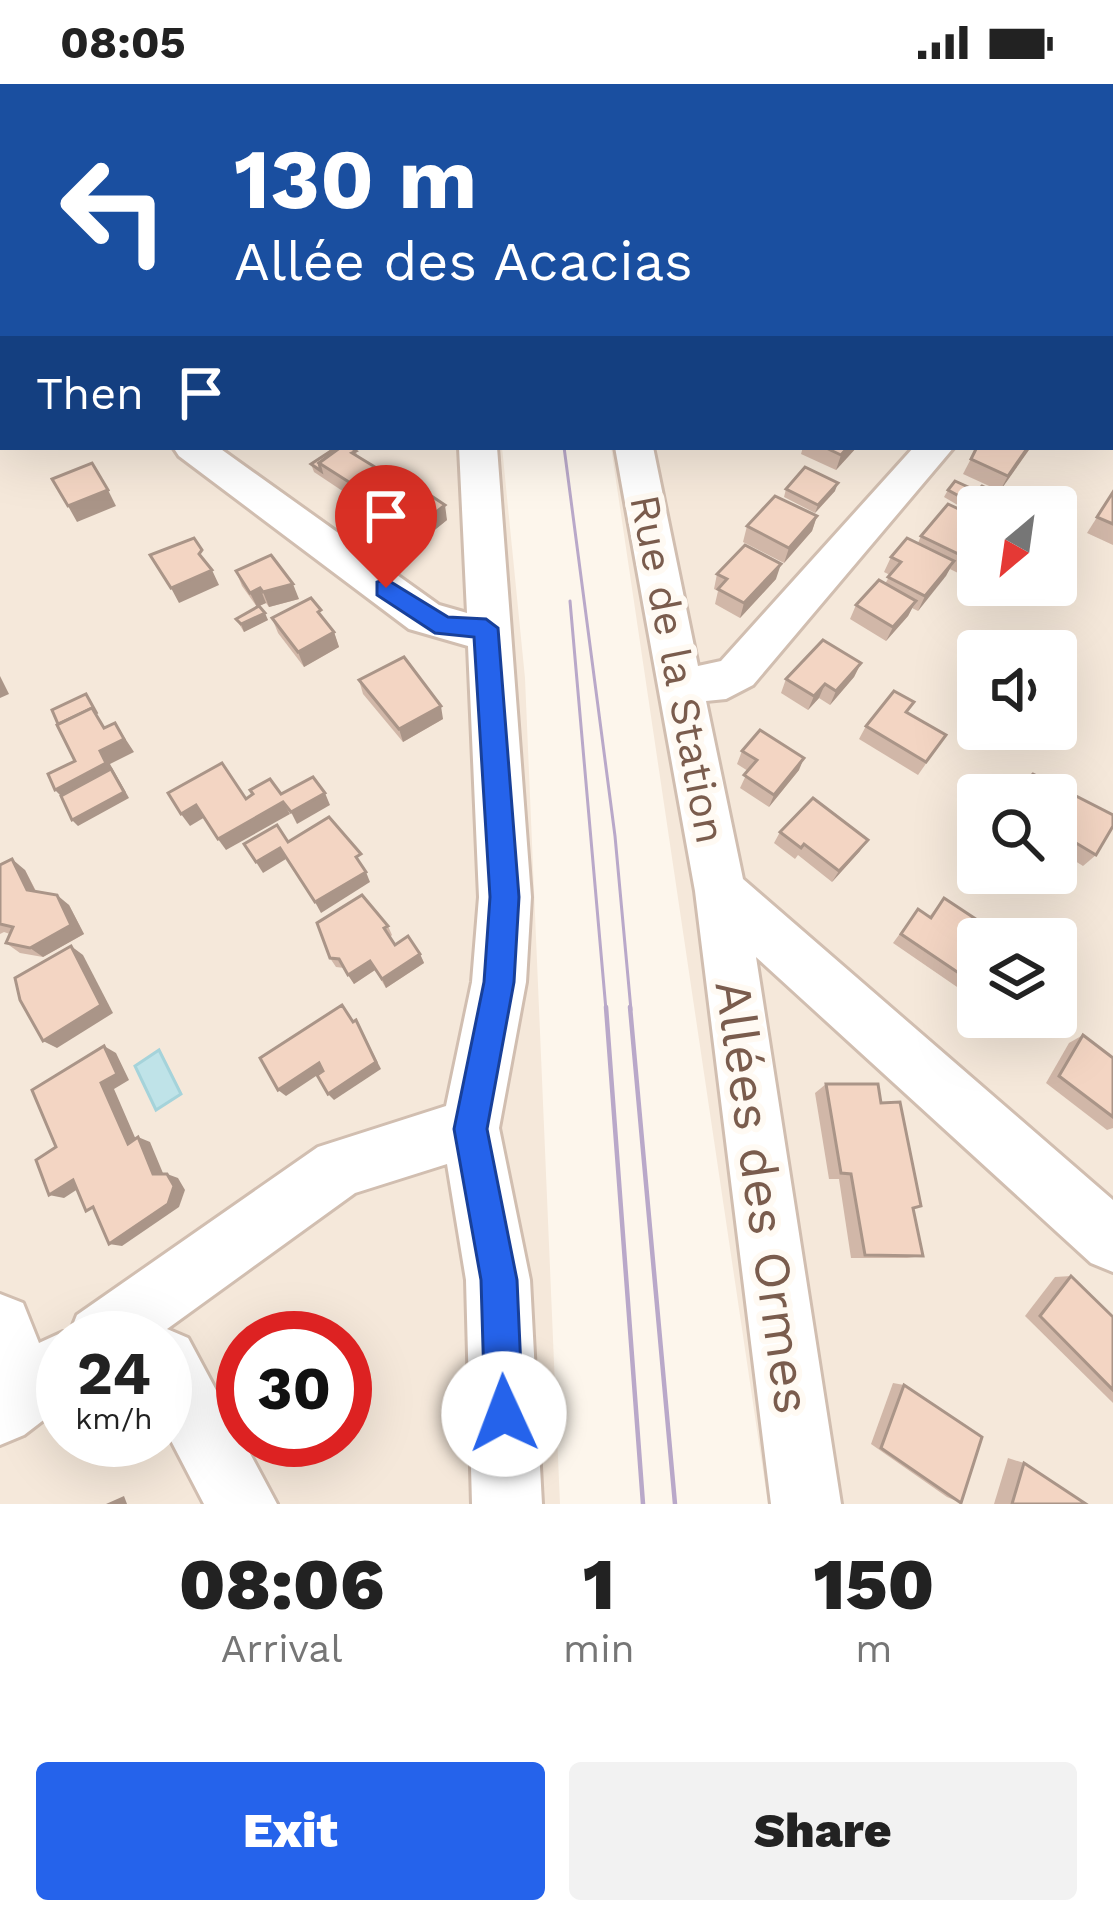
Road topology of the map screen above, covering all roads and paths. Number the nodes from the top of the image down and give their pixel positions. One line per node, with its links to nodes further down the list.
1 (196, 450): 5 (street)
2 (478, 450): 5 (street)
3 (638, 450): 6 (street, Rue de la Station)
4 (932, 450): 6 (street)
5 (486, 628): 8 (street)
6 (682, 686): 7 (street, Rue de la Station)
7 (720, 891): 9 (street); 16 (street, Allées des Ormes)
8 (470, 1129): 10 (street); 15 (street)
9 (1113, 1241)
10 (170, 1311)
11 (0, 1326): 12 (street)
12 (29, 1389)
13 (192, 1423): 14 (street)
14 (242, 1504)
15 (508, 1504)
16 (806, 1504)

